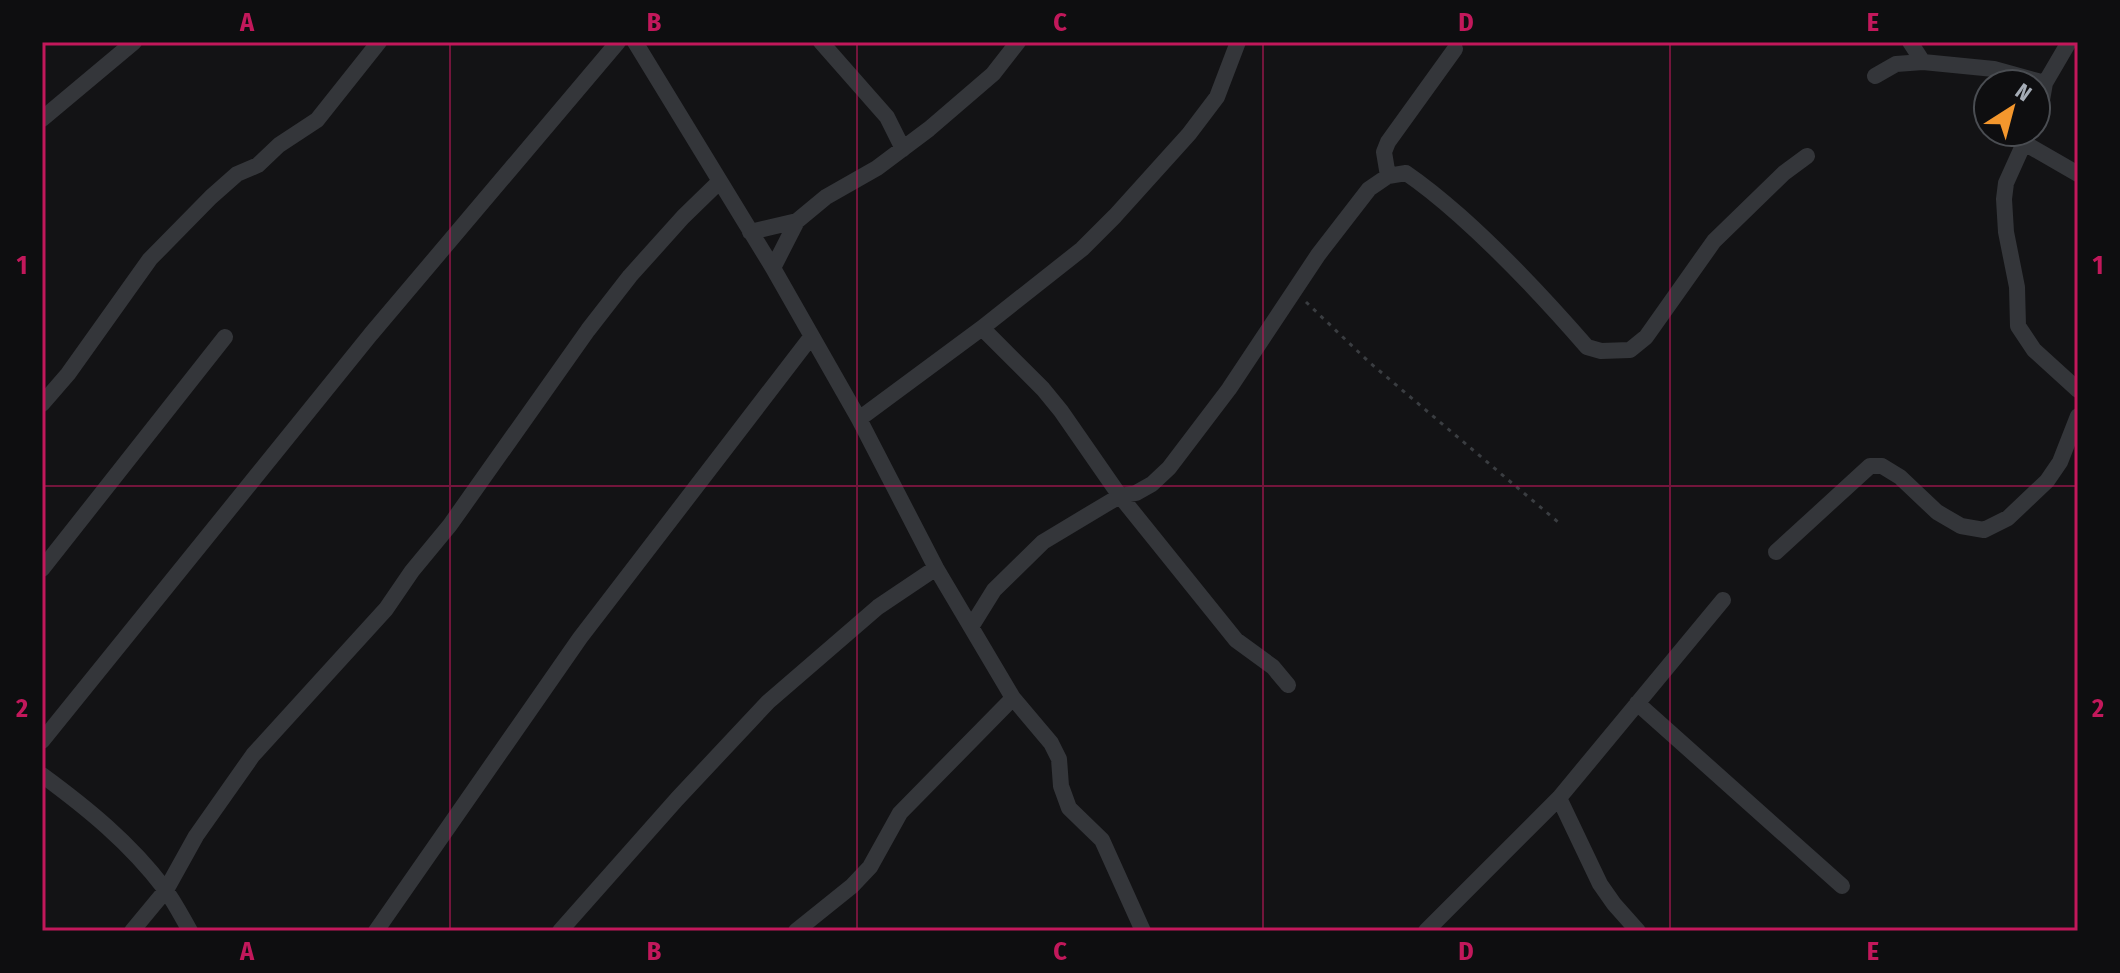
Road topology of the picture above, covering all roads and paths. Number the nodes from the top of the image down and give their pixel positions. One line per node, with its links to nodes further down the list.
1 (134, 42): 15 (street)
2 (379, 42): 31 (street)
3 (618, 42): 44 (street)
4 (635, 42): 22 (street)
5 (821, 42): 18 (street)
6 (1018, 42): 18 (street)
7 (1238, 42): 27 (street)
8 (1910, 42): 11 (street)
9 (2069, 42): 13 (street)
10 (1455, 49): 21 (street)
11 (1923, 62): 12 (street); 14 (street)
12 (1984, 68)
13 (2052, 71)
14 (1875, 76)
15 (42, 119)
16 (2021, 148): 30 (street)
17 (2041, 148): 20 (street)
18 (903, 149): 23 (street)
19 (1807, 156): 21 (street)
20 (2078, 174)
21 (1388, 176): 26 (street)
22 (720, 181): 24 (street); 48 (street)
23 (797, 221): 24 (street); 25 (street)
24 (750, 232): 25 (street)
25 (773, 268): 29 (street)
26 (1295, 291): 34 (street); 35 (path)
27 (982, 328): 33 (street); 34 (street)
28 (225, 337): 38 (street)
29 (811, 337): 33 (street); 51 (street)
30 (2078, 390)
31 (42, 404)
32 (2078, 416): 36 (street)
33 (859, 419): 37 (street)
34 (1120, 496): 40 (street); 41 (street)
35 (1558, 522)
36 (1776, 552)
37 (936, 568): 40 (street); 52 (street)
38 (42, 569)
39 (1723, 600): 43 (street)
40 (971, 627): 42 (street)
41 (1288, 685)
42 (1013, 698): 53 (street); 54 (street)
43 (1637, 703): 46 (street); 47 (street)
44 (42, 741)
45 (42, 775): 48 (street)
46 (1559, 798): 55 (street); 56 (street)
47 (1842, 886)
48 (166, 890): 49 (street); 50 (street)
49 (132, 931)
50 (190, 931)
51 (376, 931)
52 (560, 931)
53 (796, 931)
54 (1143, 931)
55 (1426, 931)
56 (1638, 931)

